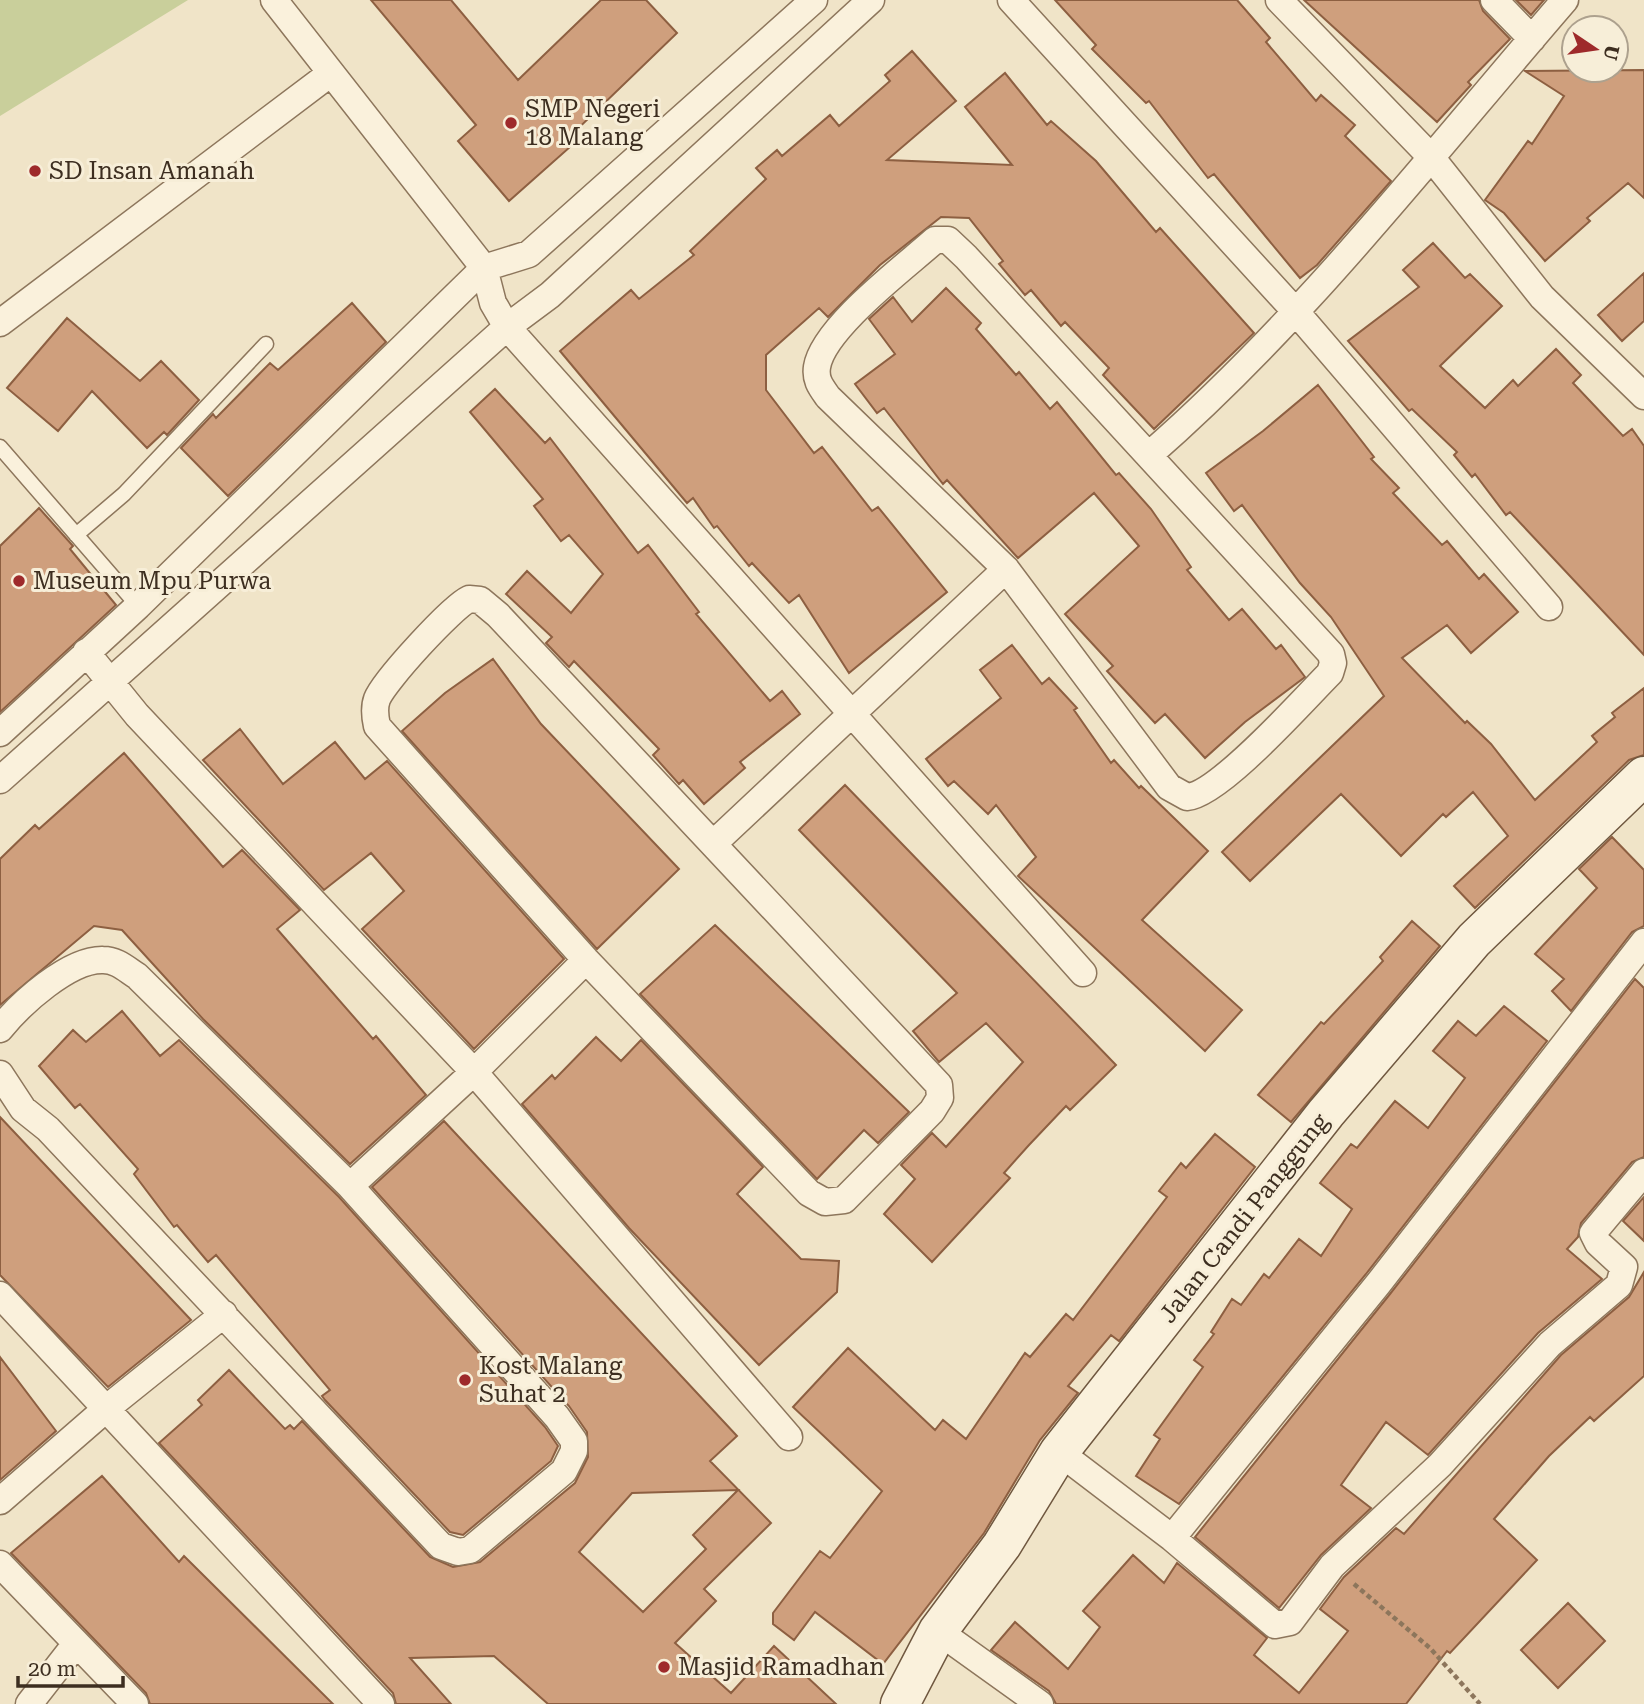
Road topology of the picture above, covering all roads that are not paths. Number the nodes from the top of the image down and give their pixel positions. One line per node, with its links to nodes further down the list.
1 (274, 0): 9 (street)
2 (814, 0): 11 (street)
3 (871, 0): 14 (street)
4 (1011, 0): 12 (street)
5 (1279, 0): 10 (street)
6 (1494, 0): 8 (street)
7 (1565, 0): 8 (street)
8 (1532, 39): 10 (street)
9 (331, 74): 11 (street); 13 (street)
10 (1432, 156): 12 (street); 16 (street)
11 (484, 268): 14 (street); 21 (street)
12 (1296, 312): 18 (street); 22 (street)
13 (0, 323)
14 (507, 327): 24 (street); 25 (street)
15 (266, 344): 19 (lane)
16 (1644, 396)
17 (0, 447): 19 (lane)
18 (1149, 455): 20 (street); 20 (street)
19 (76, 535): 21 (lane)
20 (1006, 569): 25 (street)
21 (138, 606): 23 (street)
22 (1549, 607)
23 (86, 652): 24 (street); 26 (street)
24 (110, 683): 28 (street); 34 (street)
25 (852, 712): 29 (street); 32 (street)
26 (0, 733)
27 (1644, 776): 42 (main road, Jalan Candi Panggung)
28 (0, 780)
29 (713, 844): 31 (street); 31 (street)
30 (1644, 942): 44 (street)
31 (586, 960): 34 (street)
32 (1083, 973)
33 (0, 1029): 37 (street)
34 (474, 1072): 37 (street); 41 (street)
35 (0, 1074): 39 (street)
36 (1644, 1172): 44 (street)
37 (351, 1186): 39 (street)
38 (0, 1295): 40 (street)
39 (224, 1314): 40 (street)
40 (107, 1408): 43 (street); 50 (street)
41 (789, 1437)
42 (1059, 1452): 44 (street); 46 (main road, Jalan Candi Panggung)
43 (0, 1501)
44 (1172, 1538)
45 (0, 1564): 47 (street)
46 (938, 1631): 51 (main road, Jalan Candi Panggung); 52 (street)
47 (75, 1645): 48 (street); 49 (street)
48 (29, 1704)
49 (135, 1704)
50 (382, 1704)
51 (900, 1704)
52 (1040, 1704)

